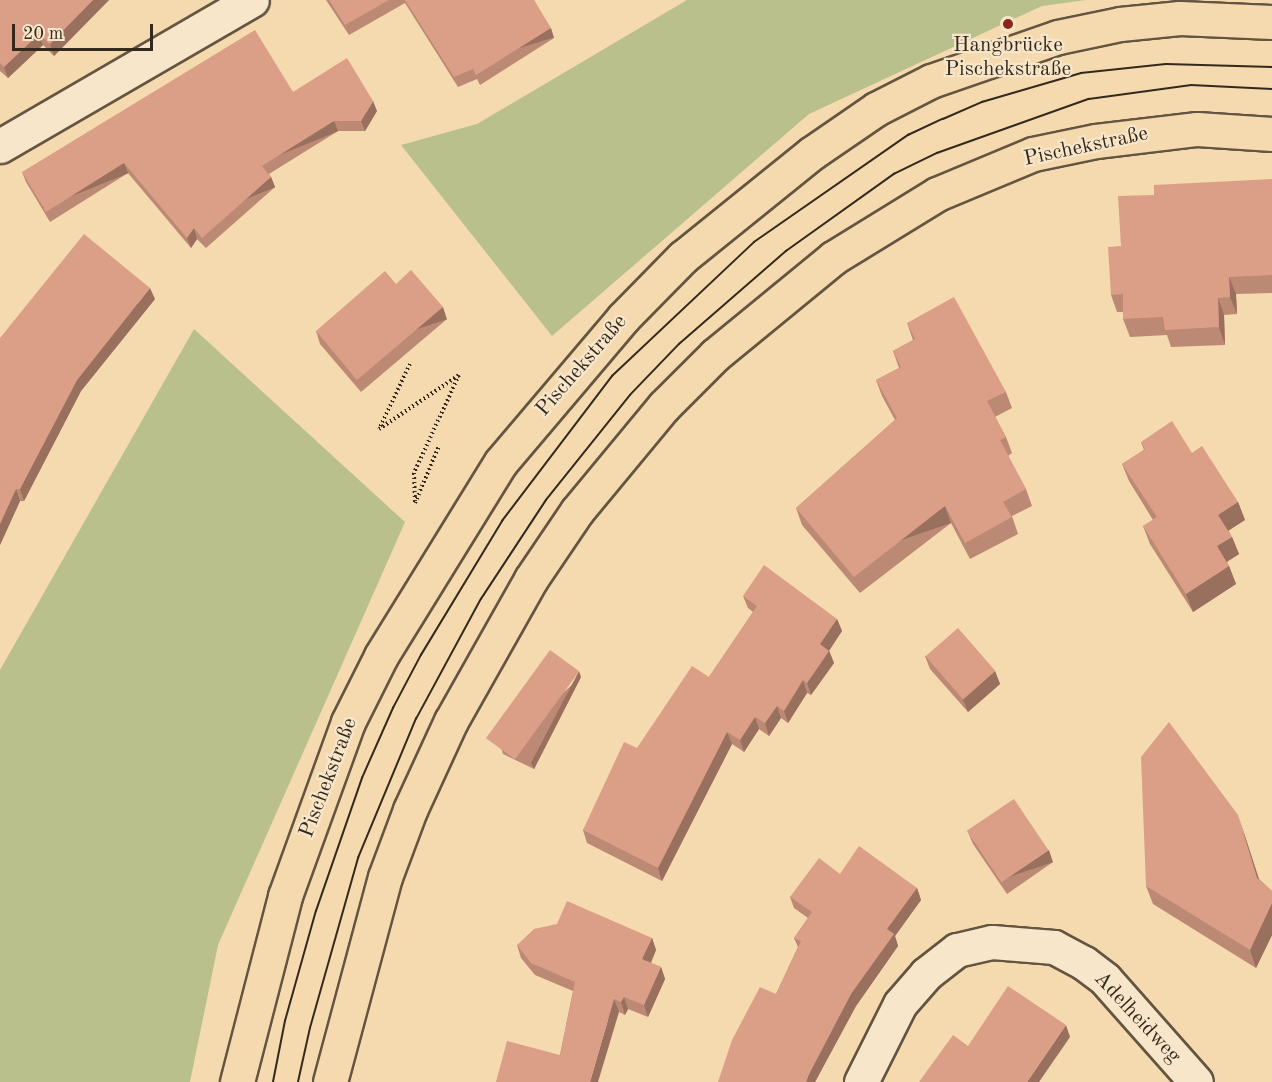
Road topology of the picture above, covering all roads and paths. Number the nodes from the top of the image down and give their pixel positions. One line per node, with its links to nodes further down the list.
1 (252, 0): 4 (street)
2 (1272, 22): 7 (main road, Pischekstraße)
3 (1272, 134): 8 (main road, Pischekstraße)
4 (0, 146)
5 (411, 364): 6 (path)
6 (439, 446)
7 (237, 1082)
8 (330, 1082)
9 (861, 1082): 10 (street, Adelheidweg)
10 (1196, 1082)

